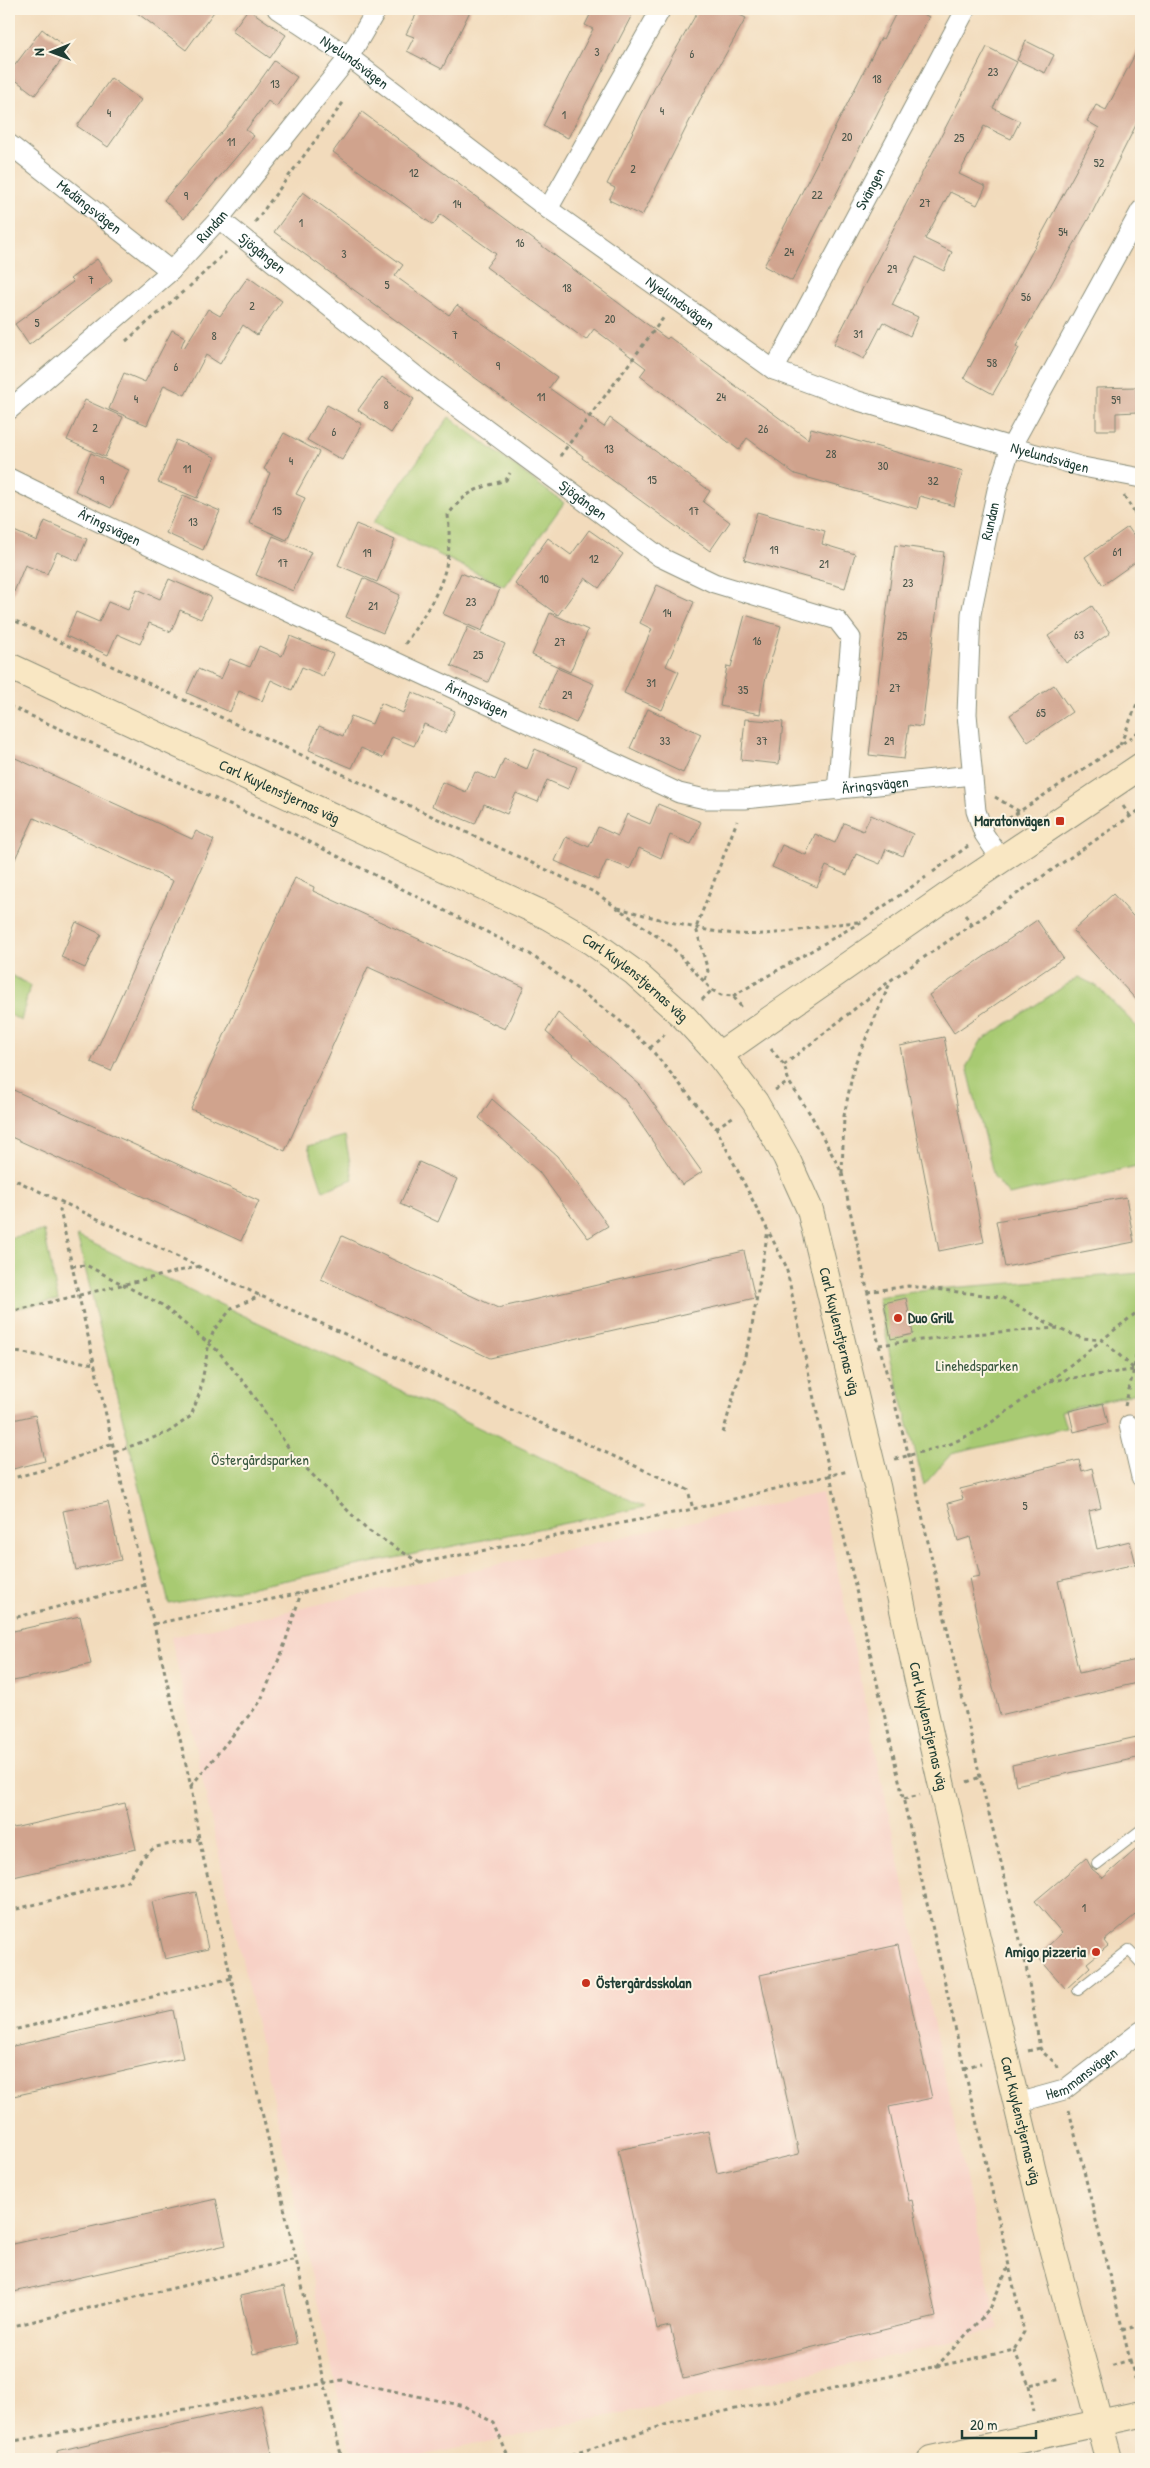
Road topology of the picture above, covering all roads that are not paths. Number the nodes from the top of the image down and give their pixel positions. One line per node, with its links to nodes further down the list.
1 (277, 9): 5 (street, Nyelundsvägen)
2 (377, 9): 5 (street, Rundan)
3 (661, 9): 7 (street)
4 (966, 9): 11 (street, Svängen)
5 (349, 57): 7 (street, Nyelundsvägen); 9 (street, Rundan)
6 (9, 144): 10 (street, Medängsvägen)
7 (548, 209): 11 (street, Nyelundsvägen)
8 (1141, 210): 13 (street, Rundan)
9 (219, 219): 10 (street, Rundan); 19 (street, Sjögången)
10 (171, 271): 12 (street, Rundan)
11 (774, 370): 13 (street, Nyelundsvägen)
12 (9, 410)
13 (1011, 447): 15 (street, Nyelundsvägen); 18 (street, Rundan)
14 (9, 478): 19 (street, Äringsvägen)
15 (1141, 478)
16 (9, 666): 21 (street, Carl Kuylenstjernas väg)
17 (1141, 766): 20 (street)
18 (972, 775): 19 (street, Äringsvägen); 20 (street, Rundan)
19 (837, 790)
20 (1002, 862): 21 (street)
21 (719, 1056): 29 (street, Carl Kuylenstjernas väg)
22 (1129, 1425): 23 (street)
23 (1141, 1477)
24 (1141, 1830): 25 (lane)
25 (1097, 1864)
26 (1141, 1964): 27 (lane)
27 (1078, 1990)
28 (1141, 2031): 29 (street, Hemmansvägen)
29 (1017, 2103): 31 (street, Carl Kuylenstjernas väg)
30 (1140, 2402): 31 (street)
31 (1098, 2424): 32 (street); 33 (street, Carl Kuylenstjernas väg)
32 (931, 2459)
33 (1108, 2459)

